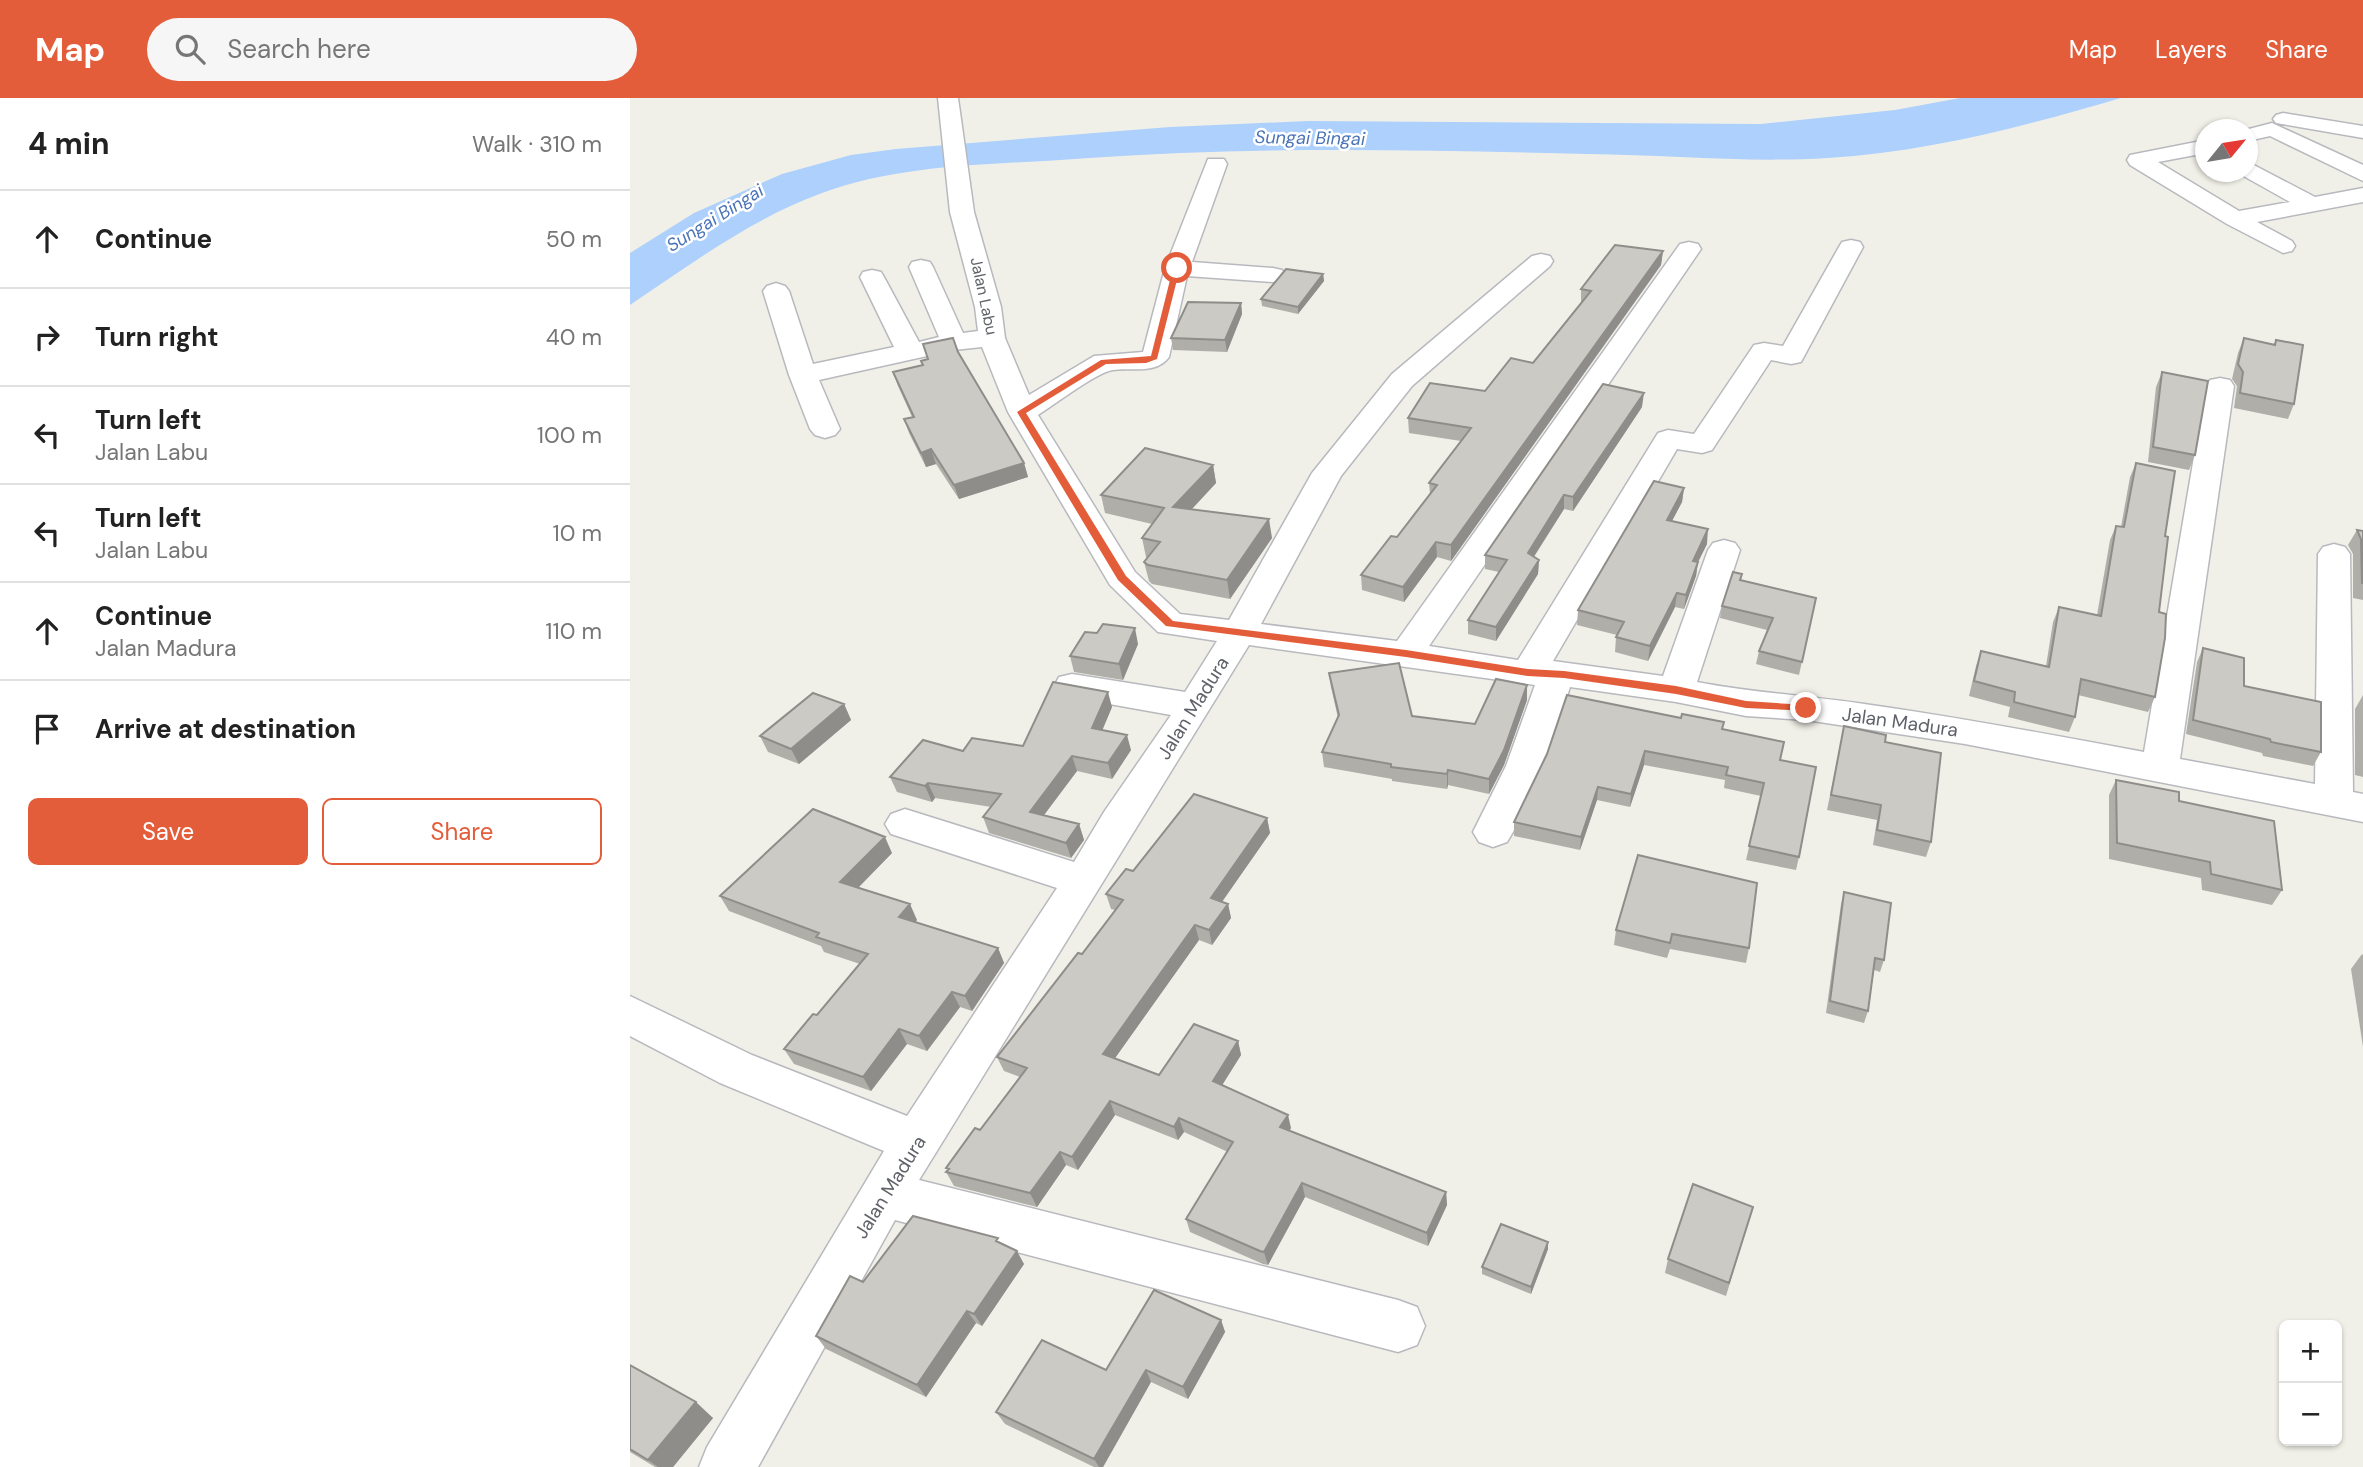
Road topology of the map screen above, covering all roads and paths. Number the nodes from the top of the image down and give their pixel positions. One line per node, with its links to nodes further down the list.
1 (948, 98): 21 (street, Jalan Labu)
2 (2283, 118): 4 (street)
3 (2258, 132): 7 (street)
4 (2363, 132)
5 (2195, 146): 11 (street)
6 (1216, 164): 17 (street)
7 (2363, 174)
8 (2258, 175): 10 (street)
9 (2363, 195): 10 (street)
10 (2314, 206): 11 (street)
11 (2235, 219): 12 (street)
12 (2283, 246)
13 (1851, 247): 32 (street)
14 (1689, 249): 31 (street)
15 (1541, 261): 30 (street)
16 (921, 267): 22 (street)
17 (1177, 268): 18 (street); 26 (street)
18 (1273, 275)
19 (872, 277): 23 (street)
20 (776, 291): 24 (street)
21 (992, 338): 22 (street); 26 (street, Jalan Labu)
22 (954, 342): 23 (street)
23 (910, 351): 24 (street)
24 (803, 375): 27 (street)
25 (2220, 386): 36 (street)
26 (1022, 412): 30 (street, Jalan Labu)
27 (825, 429)
28 (1724, 550): 34 (street)
29 (2334, 554): 37 (street)
30 (1239, 633): 31 (street, Jalan Madura); 35 (street, Jalan Madura)
31 (1406, 654): 32 (street, Jalan Madura)
32 (1543, 673): 34 (street, Jalan Madura); 39 (street)
33 (1072, 687): 35 (street)
34 (1676, 690): 36 (street, Jalan Madura)
35 (1193, 706): 40 (street, Jalan Madura)
36 (2160, 767): 37 (street, Jalan Madura)
37 (2348, 805)
38 (905, 824): 40 (street)
39 (1493, 832)
40 (1084, 881): 42 (street, Jalan Madura)
41 (630, 1015): 42 (street)
42 (917, 1142): 43 (street, Jalan Madura)
43 (883, 1195): 44 (street); 45 (street, Jalan Madura)
44 (1398, 1326)
45 (727, 1467)

